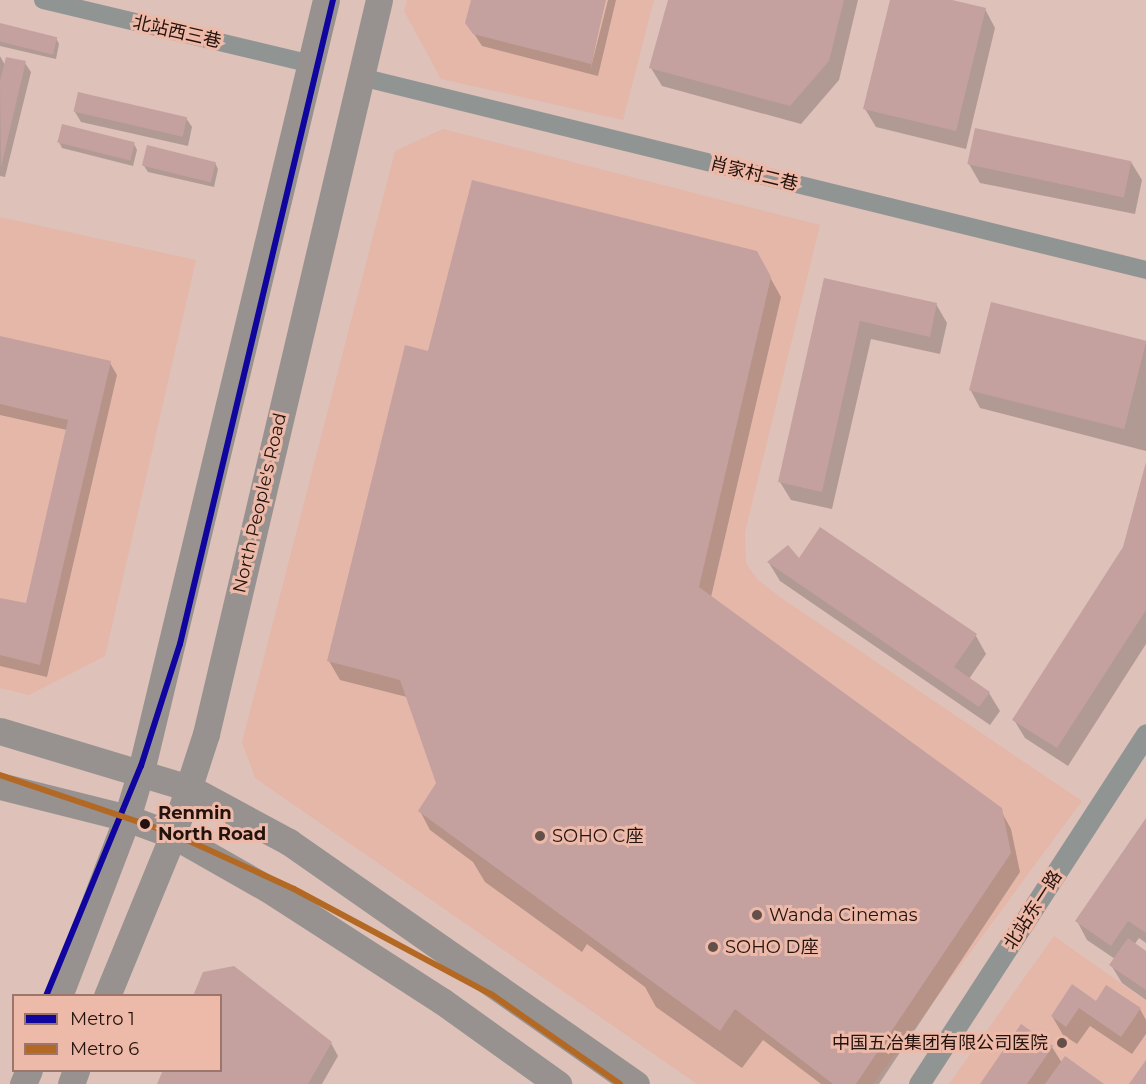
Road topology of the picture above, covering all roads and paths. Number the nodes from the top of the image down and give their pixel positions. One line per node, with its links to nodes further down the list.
1 (43, 0): 4 (street, 北站西三巷)
2 (326, 0): 4 (main road)
3 (379, 0): 5 (main road, North People's Road)
4 (311, 64): 9 (main road)
5 (361, 77): 6 (street, 肖家村二巷); 11 (main road, North People's Road)
6 (1146, 270)
7 (0, 731): 9 (main road)
8 (1146, 734): 18 (street, 北站东一路)
9 (141, 771): 11 (main road); 12 (main road)
10 (0, 786): 12 (main road)
11 (189, 788): 13 (main road, North People's Road); 17 (main road)
12 (127, 818): 13 (main road); 14 (main road)
13 (173, 835): 15 (main road, North People's Road); 16 (main road)
14 (60, 994)
15 (108, 994)
16 (558, 1084)
17 (636, 1084)
18 (919, 1084)

